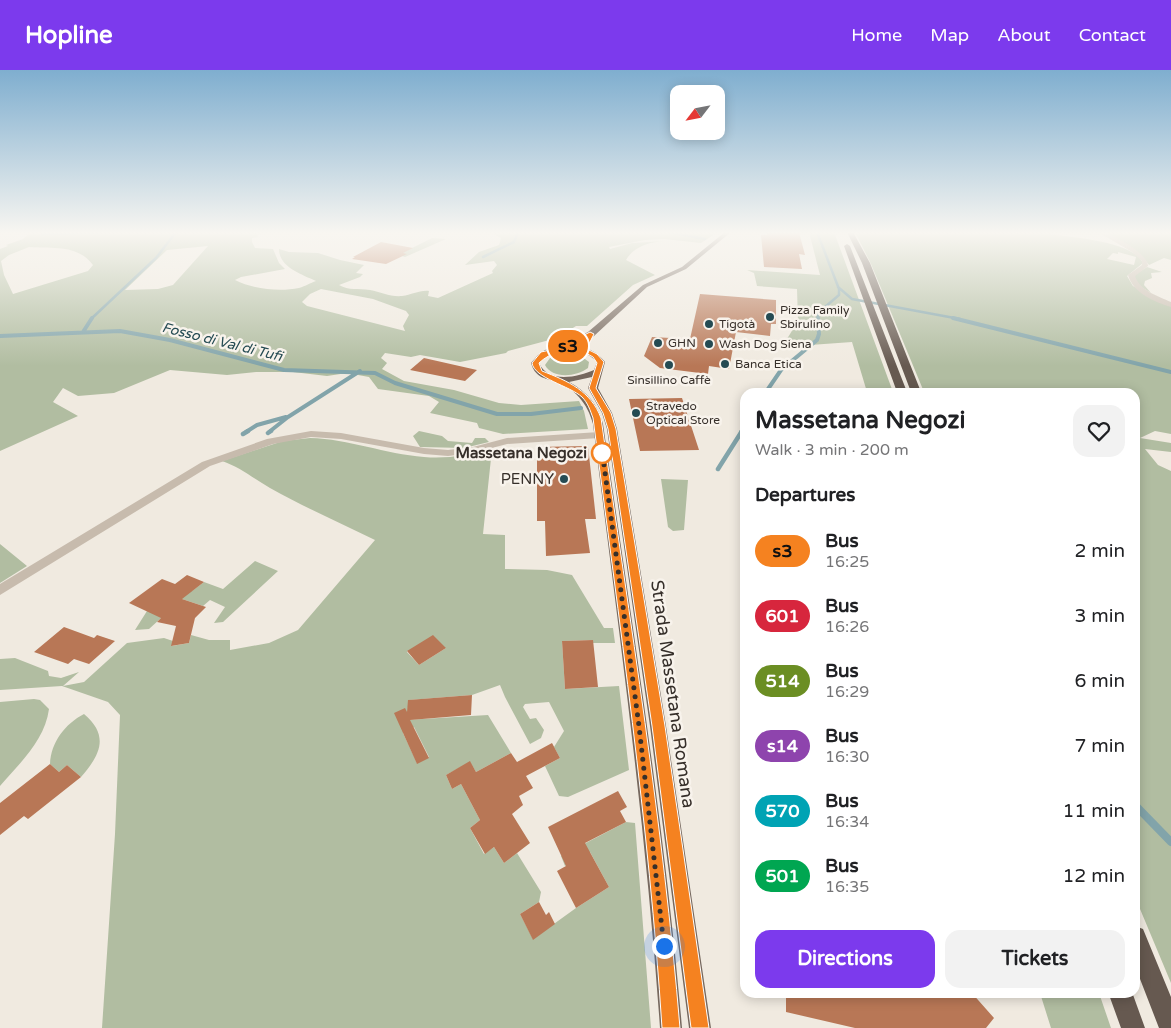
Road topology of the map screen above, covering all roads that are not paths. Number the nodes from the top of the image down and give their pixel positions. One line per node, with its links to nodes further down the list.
1 (665, 277): 6 (main road)
2 (860, 277): 11 (highway)
3 (871, 277): 12 (highway)
4 (1131, 277): 5 (street)
5 (1171, 304)
6 (590, 334): 7 (main road); 8 (main road)
7 (562, 349): 8 (main road); 10 (main road)
8 (585, 351): 9 (main road, Strada Massetana Romana)
9 (597, 372): 10 (main road); 19 (main road, Strada Massetana Romana)
10 (557, 379): 13 (main road)
11 (901, 388)
12 (914, 388)
13 (599, 435): 14 (street); 18 (main road)
14 (0, 590)
15 (1140, 950): 17 (highway)
16 (1122, 998): 20 (highway)
17 (1171, 1027)
18 (671, 1028)
19 (700, 1028)
20 (1133, 1028)

